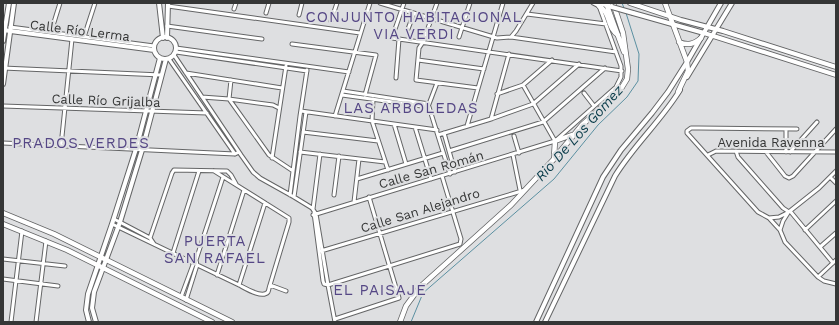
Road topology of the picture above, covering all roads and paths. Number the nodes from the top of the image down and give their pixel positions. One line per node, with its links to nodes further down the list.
1 (9, 3): 43 (main road)
2 (14, 3): 40 (main road)
3 (60, 3): 45 (street)
4 (95, 3): 56 (street)
5 (159, 3): 53 (main road)
6 (236, 3): 25 (street)
7 (269, 3): 27 (street)
8 (302, 3): 30 (street)
9 (337, 3): 33 (street)
10 (370, 3): 46 (street)
11 (380, 3): 26 (street)
12 (404, 3): 26 (street)
13 (437, 3): 32 (street)
14 (470, 3): 38 (street)
15 (503, 3): 51 (street)
16 (533, 3): 29 (street)
17 (593, 3): 23 (street)
18 (630, 3): 31 (main road)
19 (665, 3): 31 (main road)
20 (720, 3): 39 (main road)
21 (732, 3): 34 (main road)
22 (168, 4): 37 (main road); 46 (street)
23 (600, 4): 24 (main road); 35 (street); 49 (main road)
24 (610, 5): 36 (main road, bridge); 49 (main road); 75 (main road)
25 (234, 9)
26 (402, 9): 28 (street); 58 (street)
27 (266, 13)
28 (414, 13): 32 (street); 42 (street)
29 (527, 14): 35 (street); 52 (street)
30 (299, 15)
31 (669, 16): 36 (main road); 39 (main road)
32 (432, 18): 38 (street); 60 (street)
33 (331, 21)
34 (720, 22): 41 (main road); 44 (main road)
35 (606, 24): 67 (street)
36 (672, 24): 47 (main road); 61 (main road)
37 (167, 26): 53 (main road); 57 (street)
38 (462, 27): 50 (street); 51 (street)
39 (708, 27): 41 (main road); 47 (main road)
40 (10, 29): 43 (main road, Calle Río Lerma); 45 (street, Calle Río Lerma); 55 (main road, Calle Río Lerma); 79 (main road)
41 (716, 29): 44 (main road); 48 (main road)
42 (408, 30)
43 (4, 31): 59 (main road)
44 (723, 31): 78 (main road)
45 (51, 32): 56 (street, Calle Río Lerma)
46 (360, 33): 65 (street)
47 (704, 33): 48 (main road); 54 (main road)
48 (712, 35): 90 (main road); 99 (main road)
49 (618, 36): 75 (main road)
50 (459, 37)
51 (493, 37): 52 (street); 66 (street)
52 (511, 37): 67 (street)
53 (165, 38): 63 (main road); 64 (main road)
54 (701, 38): 61 (main road); 74 (main road)
55 (72, 39): 56 (main road, Calle Río Lerma); 83 (street)
56 (84, 39): 63 (main road, Calle Río Lerma)
57 (262, 39)
58 (399, 39): 60 (street); 91 (street)
59 (3, 41)
60 (423, 42): 66 (street); 71 (street)
61 (679, 42): 74 (main road)
62 (292, 44): 65 (street)
63 (154, 48): 69 (main road)
64 (175, 52): 70 (main road); 73 (street); 80 (street); 87 (street)
65 (355, 52): 86 (street); 103 (street)
66 (488, 52): 68 (street); 82 (street)
67 (616, 52): 85 (street)
68 (509, 54): 72 (street); 101 (street)
69 (160, 58): 70 (main road); 88 (main road)
70 (167, 59): 89 (main road); 117 (street)
71 (418, 60): 82 (street); 93 (street)
72 (552, 60): 76 (street); 95 (street)
73 (286, 62): 77 (street); 80 (street)
74 (687, 62): 99 (main road); 242 (main road)
75 (627, 63): 132 (main road)
76 (578, 64): 81 (street); 107 (street)
77 (308, 66): 84 (street); 86 (street)
78 (836, 67)
79 (4, 68): 83 (street); 94 (main road)
80 (285, 68): 84 (street); 96 (street)
81 (605, 68): 85 (street); 121 (street)
82 (484, 69): 97 (street)
83 (69, 71): 88 (street); 111 (street)
84 (307, 71): 114 (street)
85 (622, 71): 110 (street)
86 (349, 72): 98 (street)
87 (186, 73): 92 (street); 104 (street)
88 (155, 75): 89 (street); 113 (main road)
89 (161, 75): 115 (main road)
90 (836, 75)
91 (396, 78)
92 (231, 80): 96 (street); 105 (street)
93 (437, 83): 97 (street); 108 (street)
94 (3, 84)
95 (523, 85): 101 (street); 107 (street)
96 (282, 88): 112 (street)
97 (478, 88): 124 (street)
98 (343, 91): 102 (street); 103 (street)
99 (678, 92): 243 (main road)
100 (584, 93): 110 (street)
101 (497, 94): 119 (street)
102 (342, 95): 106 (street); 118 (street)
103 (365, 95): 108 (street)
104 (202, 97): 105 (street); 147 (street)
105 (229, 99): 112 (street); 156 (street)
106 (373, 99): 108 (street); 120 (street)
107 (533, 104): 119 (street); 121 (street)
108 (429, 105): 128 (street)
109 (3, 106): 111 (street, Calle Río Grijalba)
110 (594, 106): 136 (street)
111 (65, 108): 113 (street, Calle Río Grijalba); 138 (street)
112 (280, 108): 156 (street)
113 (145, 111): 115 (street, Calle Río Grijalba); 139 (main road)
114 (301, 111): 116 (street); 164 (street)
115 (151, 112): 117 (street, Calle Río Grijalba); 140 (main road)
116 (306, 112): 118 (street); 130 (street)
117 (207, 113): 151 (street)
118 (335, 116): 120 (street)
119 (491, 119): 124 (street)
120 (372, 121): 123 (street); 135 (street)
121 (544, 122): 136 (street); 141 (street)
122 (818, 122): 145 (street)
123 (394, 124): 125 (street); 161 (street)
124 (467, 126): 131 (street)
125 (416, 127): 128 (street); 157 (street)
126 (797, 129): 129 (street)
127 (836, 129): 150 (street)
128 (436, 130): 133 (street)
129 (786, 130): 145 (street); 154 (street)
130 (303, 132): 135 (street); 143 (street)
131 (444, 133): 133 (street); 141 (street)
132 (574, 134): 136 (main road); 159 (main road)
133 (438, 135): 148 (street)
134 (514, 136): 149 (street)
135 (378, 141): 160 (street)
136 (555, 141): 149 (street, Calle San Román); 159 (main road)
137 (3, 143): 138 (street)
138 (61, 146): 139 (street)
139 (136, 149): 140 (street); 191 (main road)
140 (142, 150): 151 (street); 193 (main road)
141 (449, 151): 167 (street)
142 (736, 151): 144 (street, Avenida Ravenna); 154 (street, Avenida Ravenna); 188 (street)
143 (300, 152): 152 (street); 181 (street)
144 (766, 152): 145 (street, Avenida Ravenna); 150 (street)
145 (788, 152): 150 (street, Avenida Ravenna)
146 (836, 152): 150 (street, Avenida Ravenna)
147 (240, 153): 151 (street); 179 (street)
148 (443, 153): 157 (street); 168 (street)
149 (519, 153): 153 (street, Calle San Román)
150 (816, 153)
151 (235, 154)
152 (320, 154): 155 (street); 187 (street)
153 (513, 155): 167 (street, Calle San Román); 178 (street)
154 (708, 155): 190 (street)
155 (339, 156): 158 (street); 180 (street)
156 (272, 158): 164 (street)
157 (425, 158): 161 (street); 173 (street)
158 (359, 159): 160 (street); 172 (street)
159 (553, 160): 176 (main road)
160 (385, 162): 162 (street)
161 (406, 164): 162 (street)
162 (388, 170): 172 (street)
163 (199, 171): 166 (street); 201 (street); 207 (street)
164 (293, 171): 179 (street)
165 (836, 171): 171 (street)
166 (214, 172): 170 (street); 175 (street)
167 (455, 172): 168 (street, Calle San Román)
168 (450, 174): 169 (street, Calle San Román)
169 (442, 176): 173 (street, Calle San Román); 186 (street)
170 (223, 177): 175 (street); 211 (street)
171 (830, 177): 174 (street); 188 (street)
172 (357, 179): 184 (street)
173 (431, 179): 182 (street, Calle San Román)
174 (836, 183)
175 (237, 186): 177 (street)
176 (526, 189): 178 (street, Calle San Alejandro); 241 (main road)
177 (244, 190): 185 (street); 221 (street)
178 (520, 190): 186 (street, Calle San Alejandro)
179 (290, 194): 181 (street)
180 (334, 195)
181 (294, 197): 187 (street)
182 (370, 197): 184 (street, Calle San Román); 199 (street)
183 (836, 201): 196 (street)
184 (354, 202): 187 (street, Calle San Román)
185 (265, 203): 227 (street); 228 (street)
186 (453, 211): 199 (street, Calle San Alejandro); 219 (street)
187 (314, 212): 205 (street); 206 (street)
188 (789, 212): 190 (street); 195 (street); 196 (street)
189 (3, 213): 208 (main road)
190 (769, 218): 195 (street)
191 (113, 221): 193 (street); 208 (main road)
192 (3, 224): 197 (main road)
193 (119, 224): 194 (street); 198 (street); 210 (main road)
194 (131, 228): 198 (street); 201 (street)
195 (780, 230): 222 (street)
196 (805, 230): 204 (street)
197 (22, 231): 202 (main road); 212 (street)
198 (130, 232): 203 (street)
199 (380, 233): 205 (street, Calle San Alejandro); 219 (street)
200 (836, 233): 204 (street)
201 (150, 238): 203 (street)
202 (46, 241): 214 (street); 216 (main road)
203 (154, 244): 207 (street)
204 (820, 247): 213 (street)
205 (323, 250): 206 (street, Calle San Alejandro); 229 (street)
206 (319, 251): 229 (street)
207 (173, 253): 215 (street)
208 (101, 258): 210 (main road); 216 (main road)
209 (3, 259): 212 (street)
210 (106, 260): 220 (main road); 232 (main road)
211 (196, 260): 215 (street); 217 (street)
212 (18, 261): 214 (street); 224 (street)
213 (835, 262): 222 (street)
214 (43, 263): 218 (street); 225 (street)
215 (193, 263): 217 (street); 232 (street)
216 (98, 265): 220 (main road); 237 (main road)
217 (197, 265): 221 (street); 233 (street)
218 (65, 266)
219 (390, 266): 229 (street); 234 (street)
220 (104, 268): 238 (main road); 239 (main road)
221 (217, 275): 227 (street)
222 (818, 277): 226 (street)
223 (3, 279): 224 (street)
224 (16, 281): 225 (street); 235 (street)
225 (41, 284): 230 (street); 236 (street)
226 (836, 284)
227 (239, 285): 228 (street)
228 (270, 285): 231 (street)
229 (328, 285): 234 (street)
230 (58, 286)
231 (286, 291)
232 (181, 297): 233 (main road)
233 (186, 300): 240 (main road)
234 (335, 321)
235 (11, 322)
236 (36, 322)
237 (89, 322)
238 (96, 322)
239 (212, 322)
240 (232, 322)
241 (400, 322)
242 (536, 322)
243 (545, 322)

